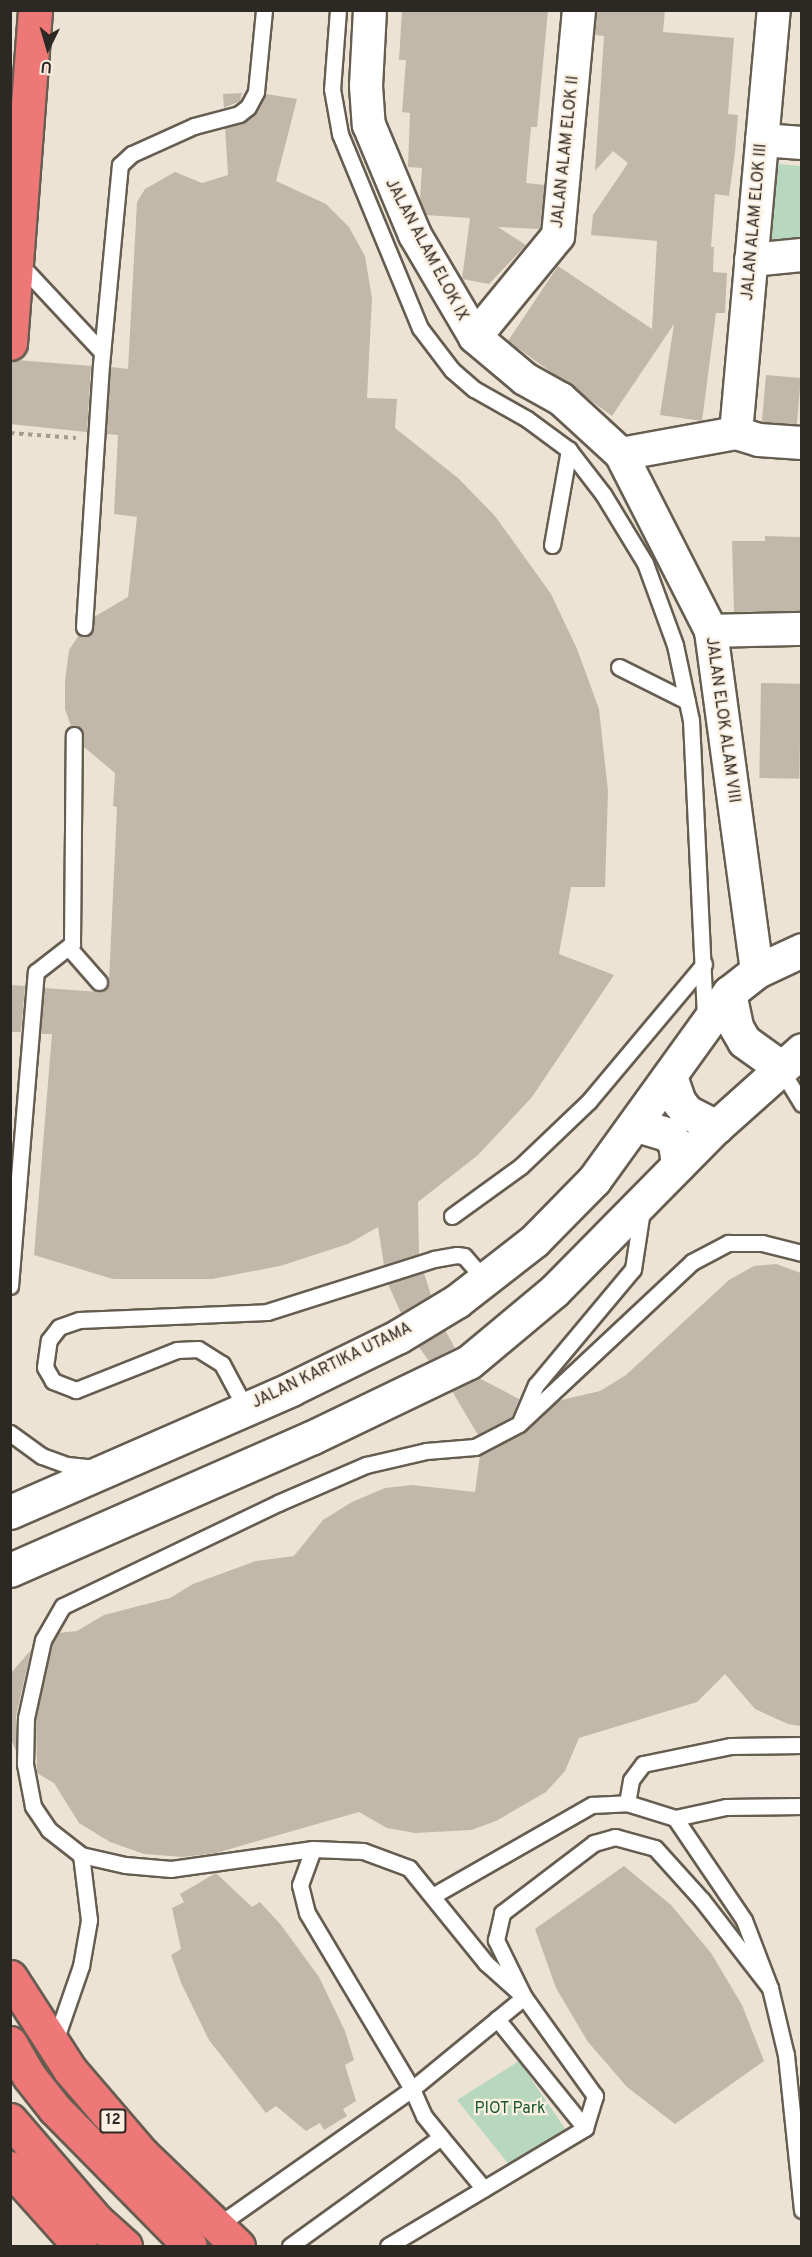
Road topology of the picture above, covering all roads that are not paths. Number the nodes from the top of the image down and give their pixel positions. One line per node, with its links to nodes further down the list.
1 (35, 10): 10 (highway)
2 (264, 10): 14 (lane)
3 (338, 10): 17 (lane)
4 (370, 10): 12 (street, JALAN ALAM ELOK IX)
5 (579, 10): 12 (street, JALAN ALAM ELOK II)
6 (774, 10): 7 (street, JALAN ALAM ELOK III)
7 (762, 140): 8 (street); 11 (street, JALAN ALAM ELOK III)
8 (801, 143)
9 (801, 255): 11 (street)
10 (16, 260): 13 (highway); 14 (lane)
11 (752, 260): 15 (street, JALAN ALAM ELOK III)
12 (475, 337): 18 (street, JALAN ALAM ELOK IX)
13 (10, 343)
14 (102, 352): 20 (lane)
15 (736, 434): 16 (street); 18 (street)
16 (801, 444)
17 (569, 450): 19 (lane); 24 (lane)
18 (621, 454): 22 (street, JALAN ELOK ALAM VIII)
19 (552, 545)
20 (84, 627)
21 (801, 629): 22 (street)
22 (711, 631): 29 (street, JALAN ELOK ALAM VIII)
23 (619, 667): 24 (lane)
24 (687, 701): 28 (lane)
25 (74, 735): 26 (lane)
26 (70, 949): 30 (lane); 43 (lane)
27 (800, 951): 29 (main road, JALAN KARTIKA UTAMA)
28 (704, 964): 32 (lane); 40 (lane)
29 (757, 970): 31 (main road, JALAN KARTIKA UTAMA)
30 (99, 981)
31 (729, 993): 32 (main road, JALAN KARTIKA UTAMA); 33 (main road)
32 (705, 1022): 34 (main road, JALAN KARTIKA UTAMA)
33 (791, 1058): 35 (lane); 37 (main road)
34 (670, 1076): 36 (main road, JALAN KARTIKA UTAMA); 37 (main road)
35 (801, 1104)
36 (636, 1125): 38 (main road); 42 (main road, JALAN KARTIKA UTAMA)
37 (716, 1127): 38 (main road)
38 (678, 1165): 39 (main road)
39 (643, 1201): 45 (lane); 49 (main road)
40 (452, 1216)
41 (801, 1253): 45 (lane)
42 (485, 1280): 44 (main road, JALAN KARTIKA UTAMA); 44 (lane)
43 (10, 1286)
44 (246, 1409): 47 (main road, JALAN KARTIKA UTAMA)
45 (519, 1424): 55 (lane)
46 (10, 1433): 47 (lane)
47 (108, 1469): 48 (main road, JALAN KARTIKA UTAMA)
48 (10, 1512)
49 (10, 1570)
50 (798, 1747): 51 (lane)
51 (627, 1803): 53 (lane); 56 (lane)
52 (800, 1805): 53 (lane)
53 (675, 1818): 58 (lane)
54 (313, 1849): 55 (lane); 56 (lane); 63 (lane)
55 (81, 1855): 62 (lane)
56 (434, 1895): 59 (lane)
57 (10, 1977): 62 (highway, 12)
58 (770, 1988): 59 (lane); 69 (lane)
59 (524, 1997): 60 (lane); 65 (lane)
60 (497, 2019): 63 (lane); 65 (lane)
61 (10, 2043): 73 (highway, 12)
62 (54, 2045): 70 (highway, 12)
63 (412, 2089): 66 (lane); 70 (lane)
64 (10, 2120): 72 (highway)
65 (585, 2128): 68 (lane)
66 (441, 2137): 68 (lane); 74 (lane)
67 (10, 2168): 71 (highway)
68 (484, 2189): 75 (lane)
69 (801, 2210)
70 (228, 2236)
71 (80, 2247)
72 (125, 2247)
73 (190, 2247)
74 (290, 2247)
75 (388, 2247)

